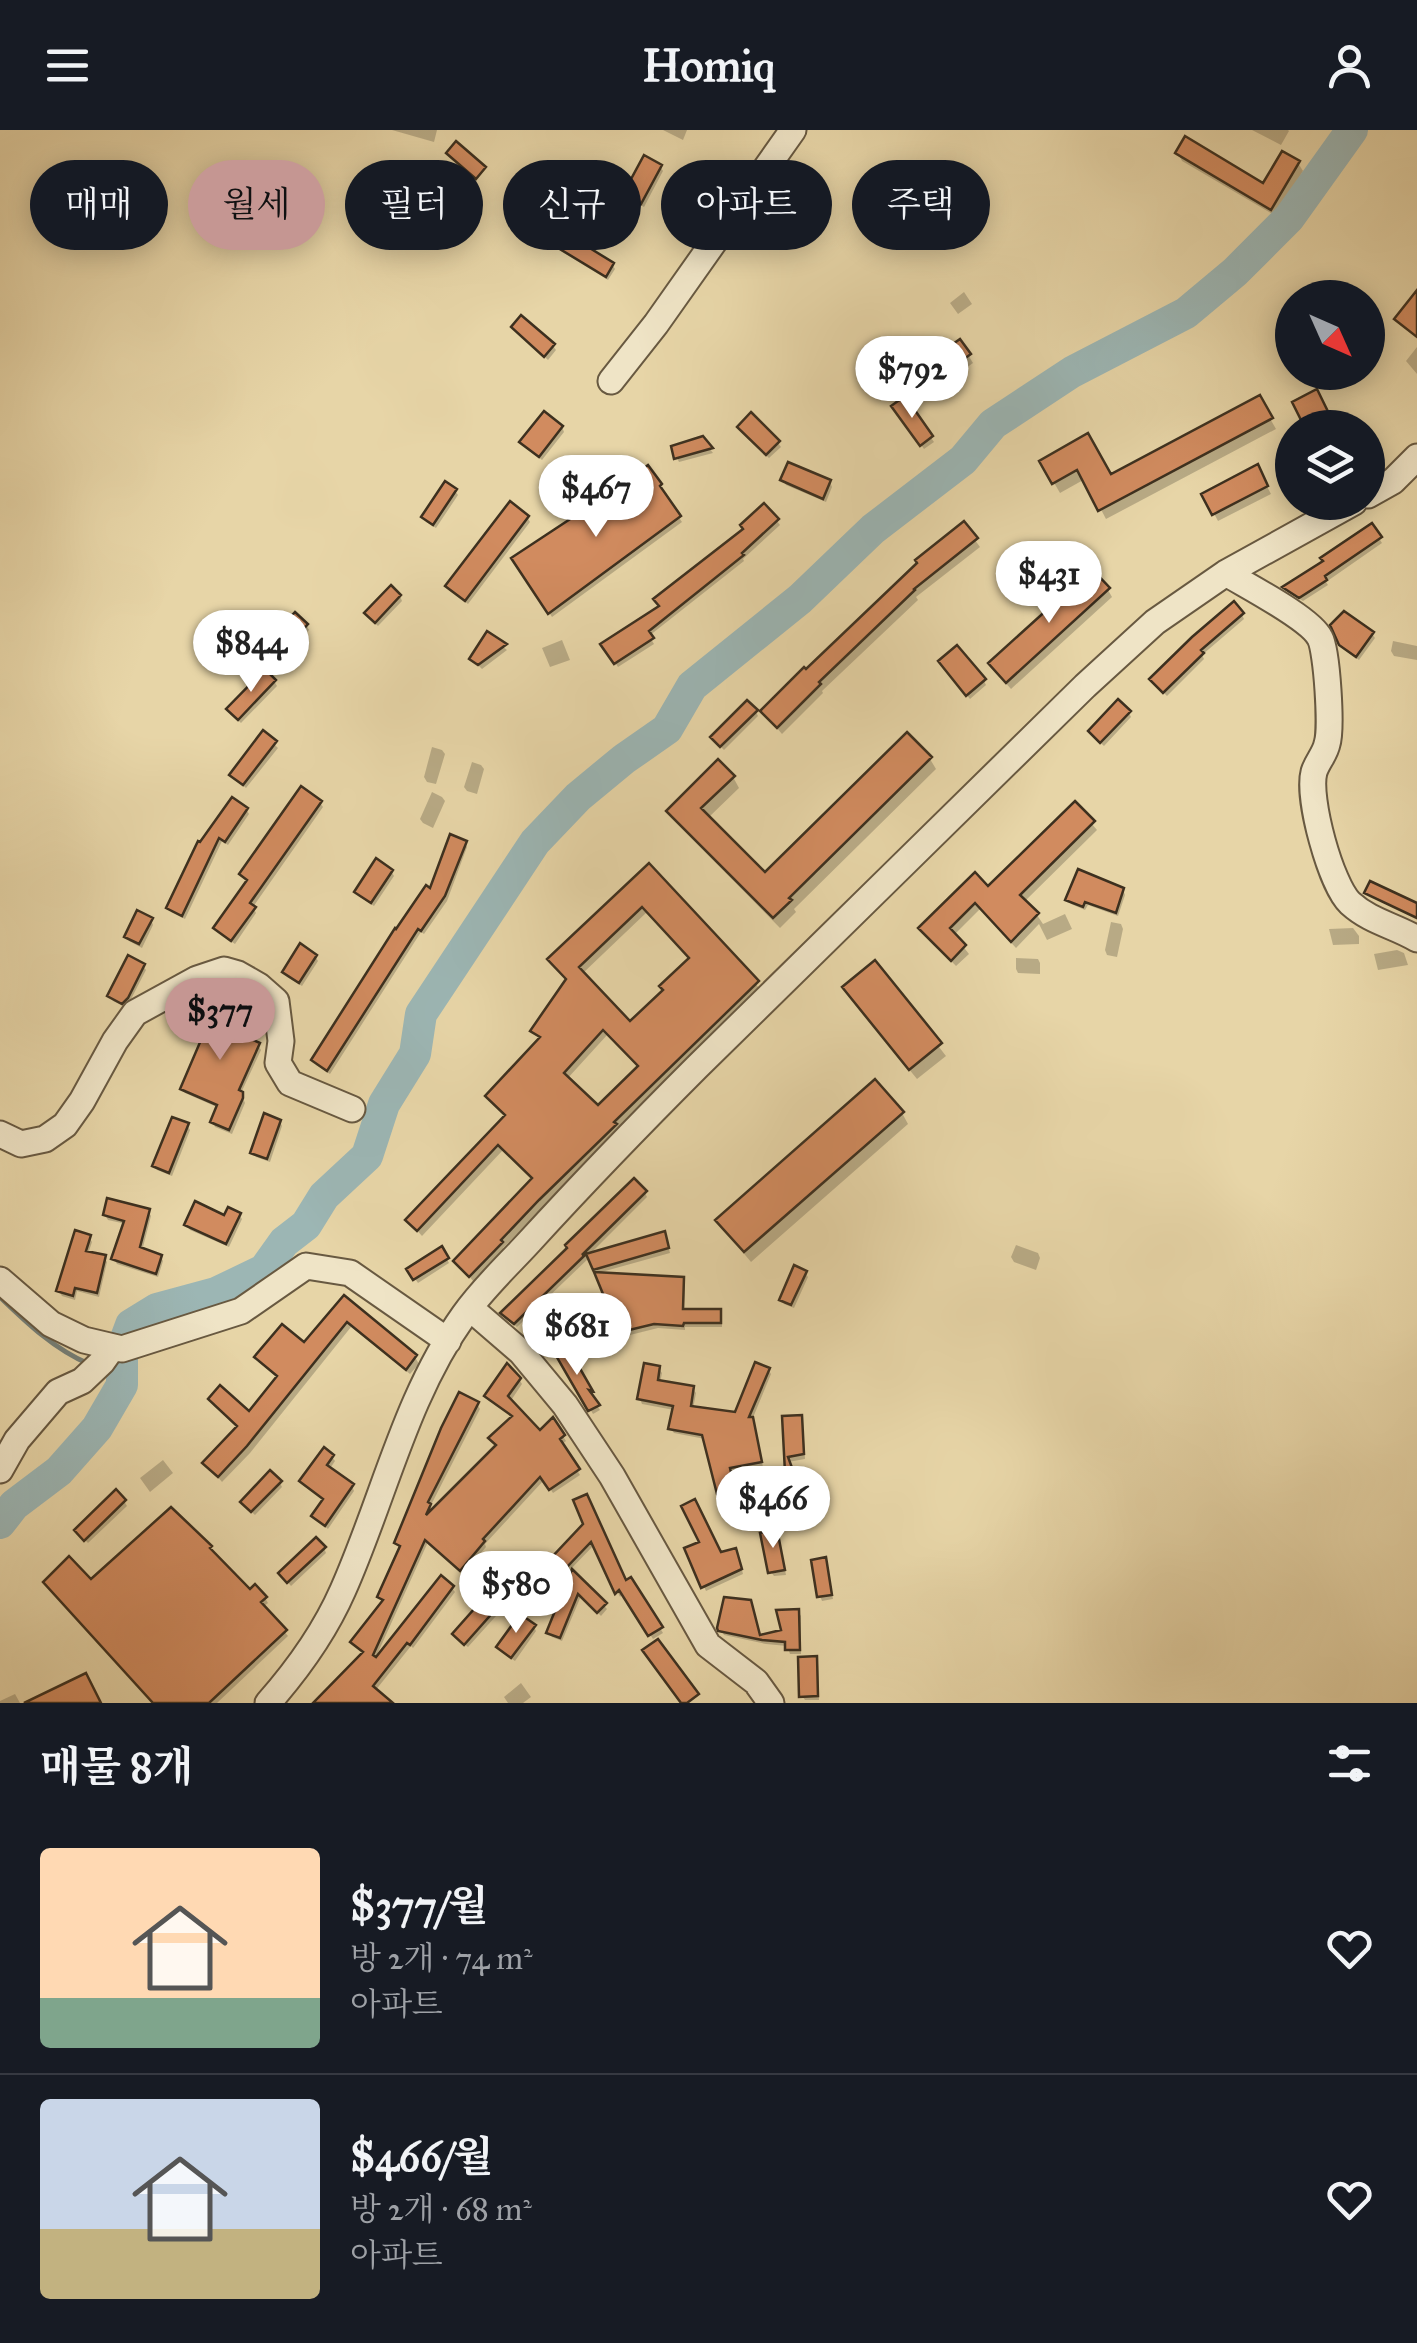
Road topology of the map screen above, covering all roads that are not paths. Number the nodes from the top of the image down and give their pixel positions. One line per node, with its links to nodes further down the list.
1 (793, 130): 2 (street)
2 (611, 381)
3 (1417, 457): 4 (street)
4 (1385, 485)
5 (1321, 520): 6 (street)
6 (1226, 572): 7 (street); 11 (street)
7 (1417, 938)
8 (352, 1109): 9 (street)
9 (0, 1134)
10 (0, 1280): 12 (street)
11 (459, 1323): 12 (street); 14 (street); 15 (street)
12 (112, 1348): 13 (street)
13 (0, 1470)
14 (268, 1703)
15 (771, 1703)

